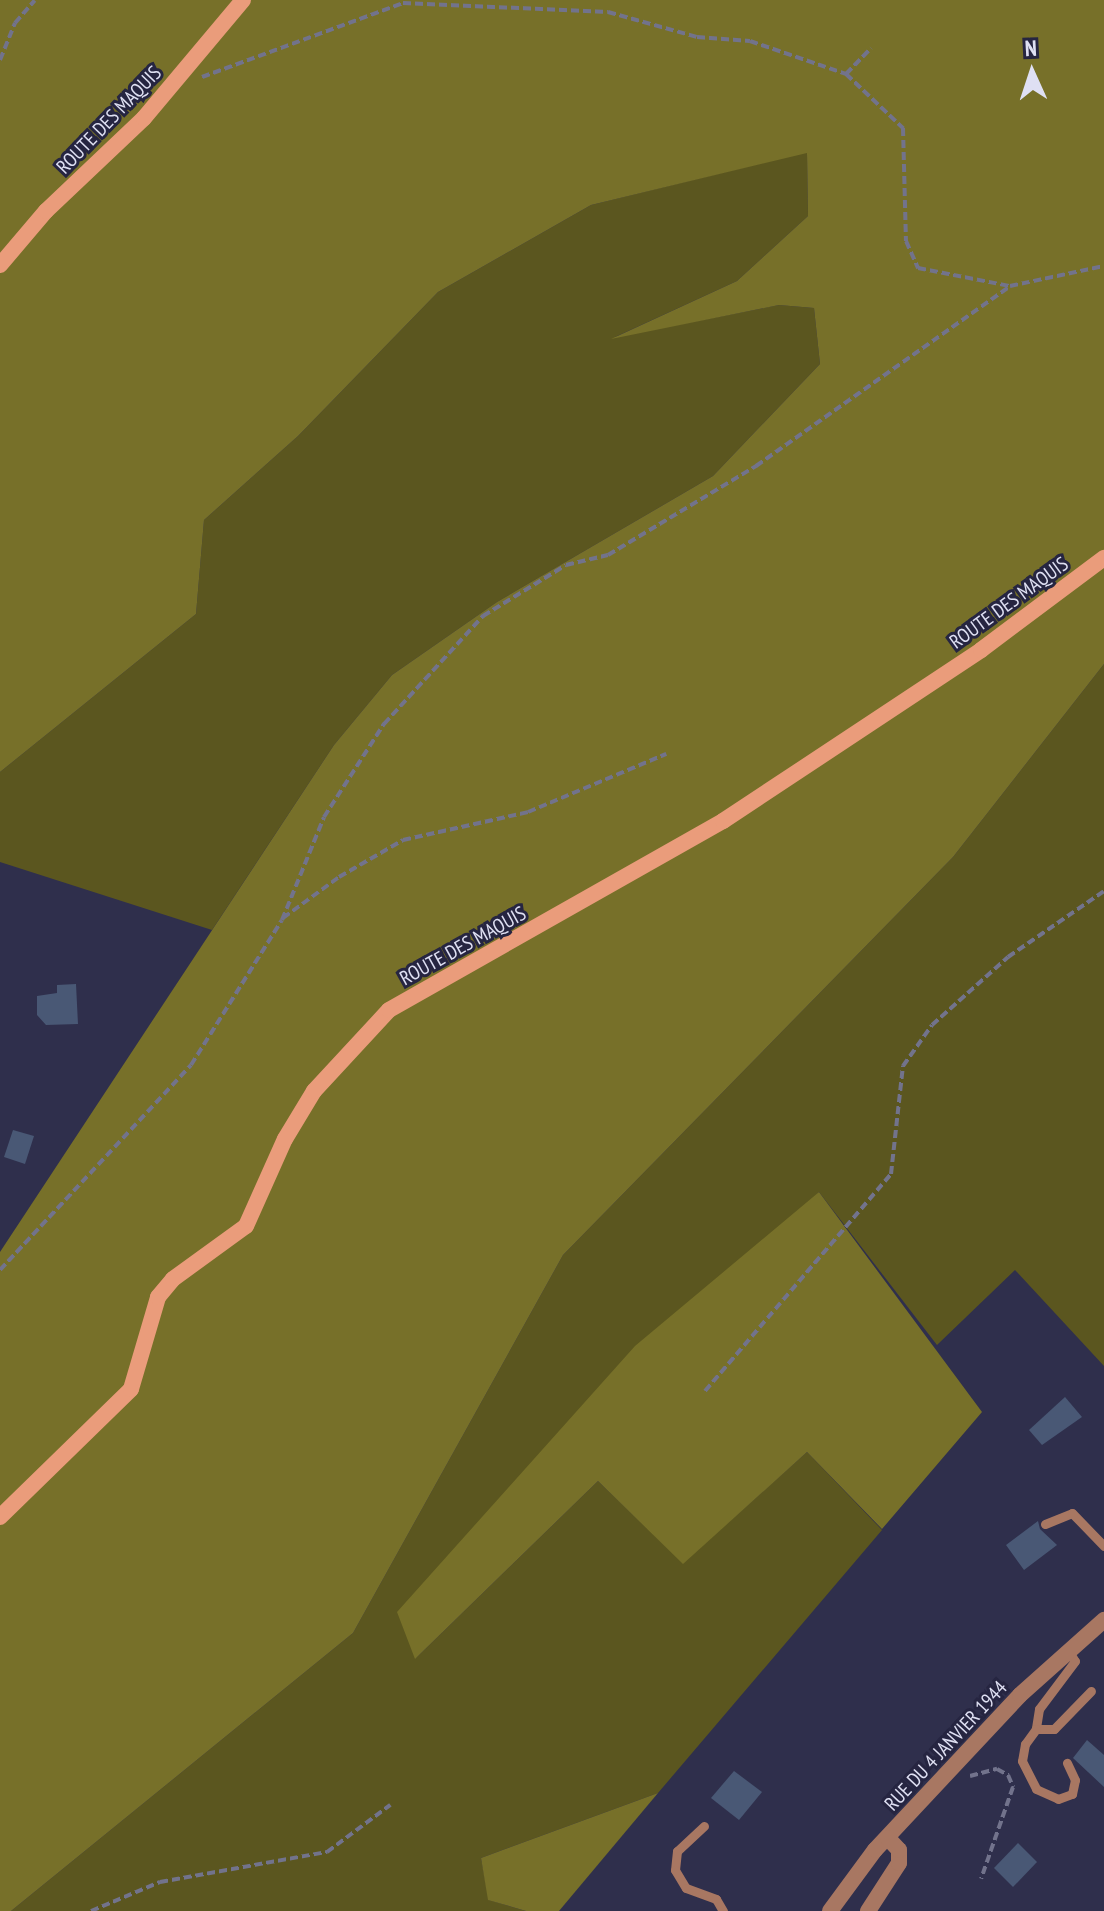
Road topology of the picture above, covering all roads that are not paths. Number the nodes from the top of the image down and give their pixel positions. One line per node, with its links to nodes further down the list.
1 (243, 0): 2 (street, ROUTE DES MAQUIS)
2 (0, 265)
3 (1104, 558): 4 (street, ROUTE DES MAQUIS)
4 (0, 1517)
5 (1045, 1524): 6 (lane)
6 (1104, 1546)
7 (1104, 1620): 8 (street, RUE DU 4 JANVIER 1944)
8 (1068, 1650): 10 (lane); 13 (street, RUE DU 4 JANVIER 1944)
9 (1091, 1691): 10 (lane)
10 (1036, 1729): 11 (lane)
11 (1067, 1763)
12 (704, 1826): 14 (lane)
13 (888, 1838): 15 (street, RUE DU 4 JANVIER 1944); 16 (street)
14 (723, 1911)
15 (830, 1911)
16 (868, 1911)

